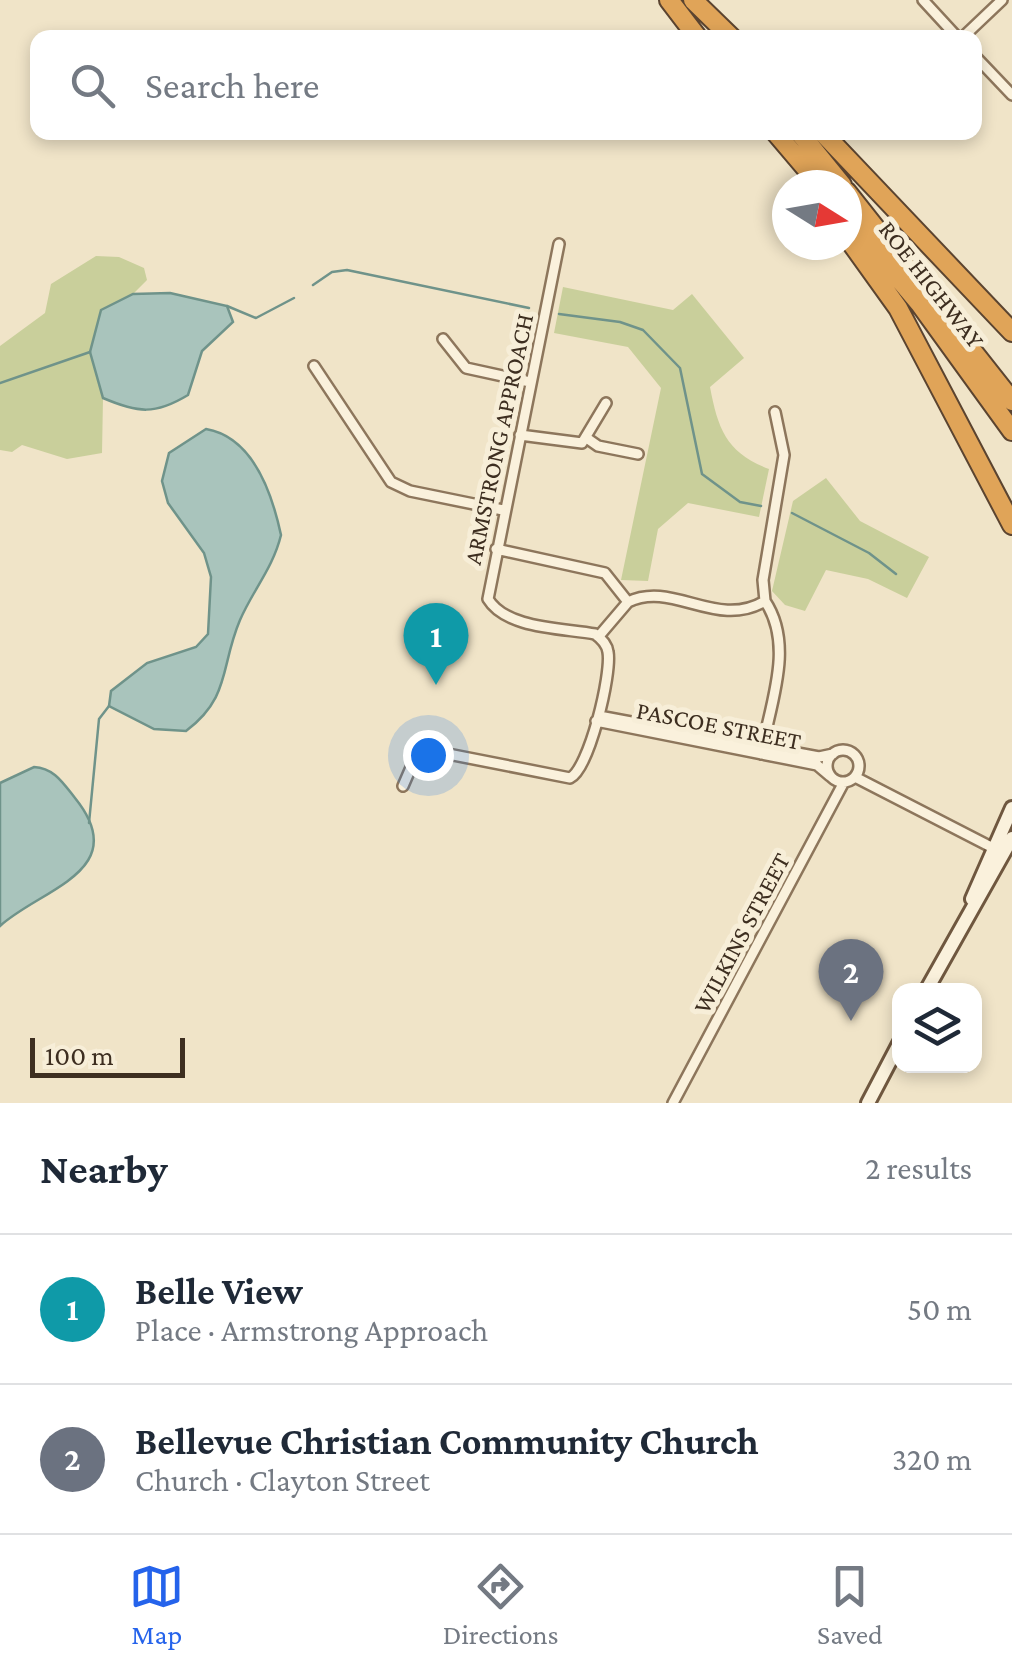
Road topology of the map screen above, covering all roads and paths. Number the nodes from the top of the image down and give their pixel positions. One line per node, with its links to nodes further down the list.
1 (669, 0): 5 (highway)
2 (692, 0): 6 (highway); 7 (highway)
3 (923, 0): 8 (street)
4 (1002, 0): 9 (street)
5 (692, 30)
6 (715, 30)
7 (724, 30)
8 (952, 30)
9 (969, 30)
10 (982, 64): 11 (street)
11 (1012, 96)
12 (777, 140): 16 (highway)
13 (779, 140): 17 (highway)
14 (805, 140): 18 (highway)
15 (830, 140): 23 (highway)
16 (797, 170)
17 (806, 170)
18 (830, 170)
19 (862, 211): 27 (highway, ROE HIGHWAY)
20 (862, 236): 30 (highway, ROE HIGHWAY)
21 (559, 244): 26 (street, ARMSTRONG APPROACH)
22 (862, 259): 35 (highway)
23 (1012, 332)
24 (443, 339): 26 (street)
25 (314, 366): 34 (street)
26 (530, 382): 31 (street, ARMSTRONG APPROACH)
27 (1012, 400)
28 (606, 403): 32 (street)
29 (775, 412): 38 (street)
30 (1012, 431)
31 (520, 435): 32 (street); 34 (street, ARMSTRONG APPROACH)
32 (588, 439): 33 (street)
33 (638, 454)
34 (503, 510): 36 (street, ARMSTRONG APPROACH)
35 (1012, 525)
36 (496, 549): 37 (street); 39 (street, ARMSTRONG APPROACH)
37 (628, 602): 38 (street); 39 (street)
38 (765, 602): 41 (street)
39 (599, 636): 40 (street)
40 (596, 718): 41 (street, PASCOE STREET); 46 (street)
41 (762, 750): 42 (street, PASCOE STREET); 44 (street, PASCOE STREET)
42 (833, 754): 43 (street); 44 (street)
43 (857, 774): 45 (street); 49 (street)
44 (830, 776): 45 (street)
45 (844, 782): 52 (street, WILKINS STREET)
46 (403, 786)
47 (1012, 808): 49 (main road)
48 (1012, 838): 49 (main road)
49 (998, 846): 50 (main road)
50 (930, 983)
51 (892, 1057): 53 (main road)
52 (673, 1103)
53 (868, 1103)

